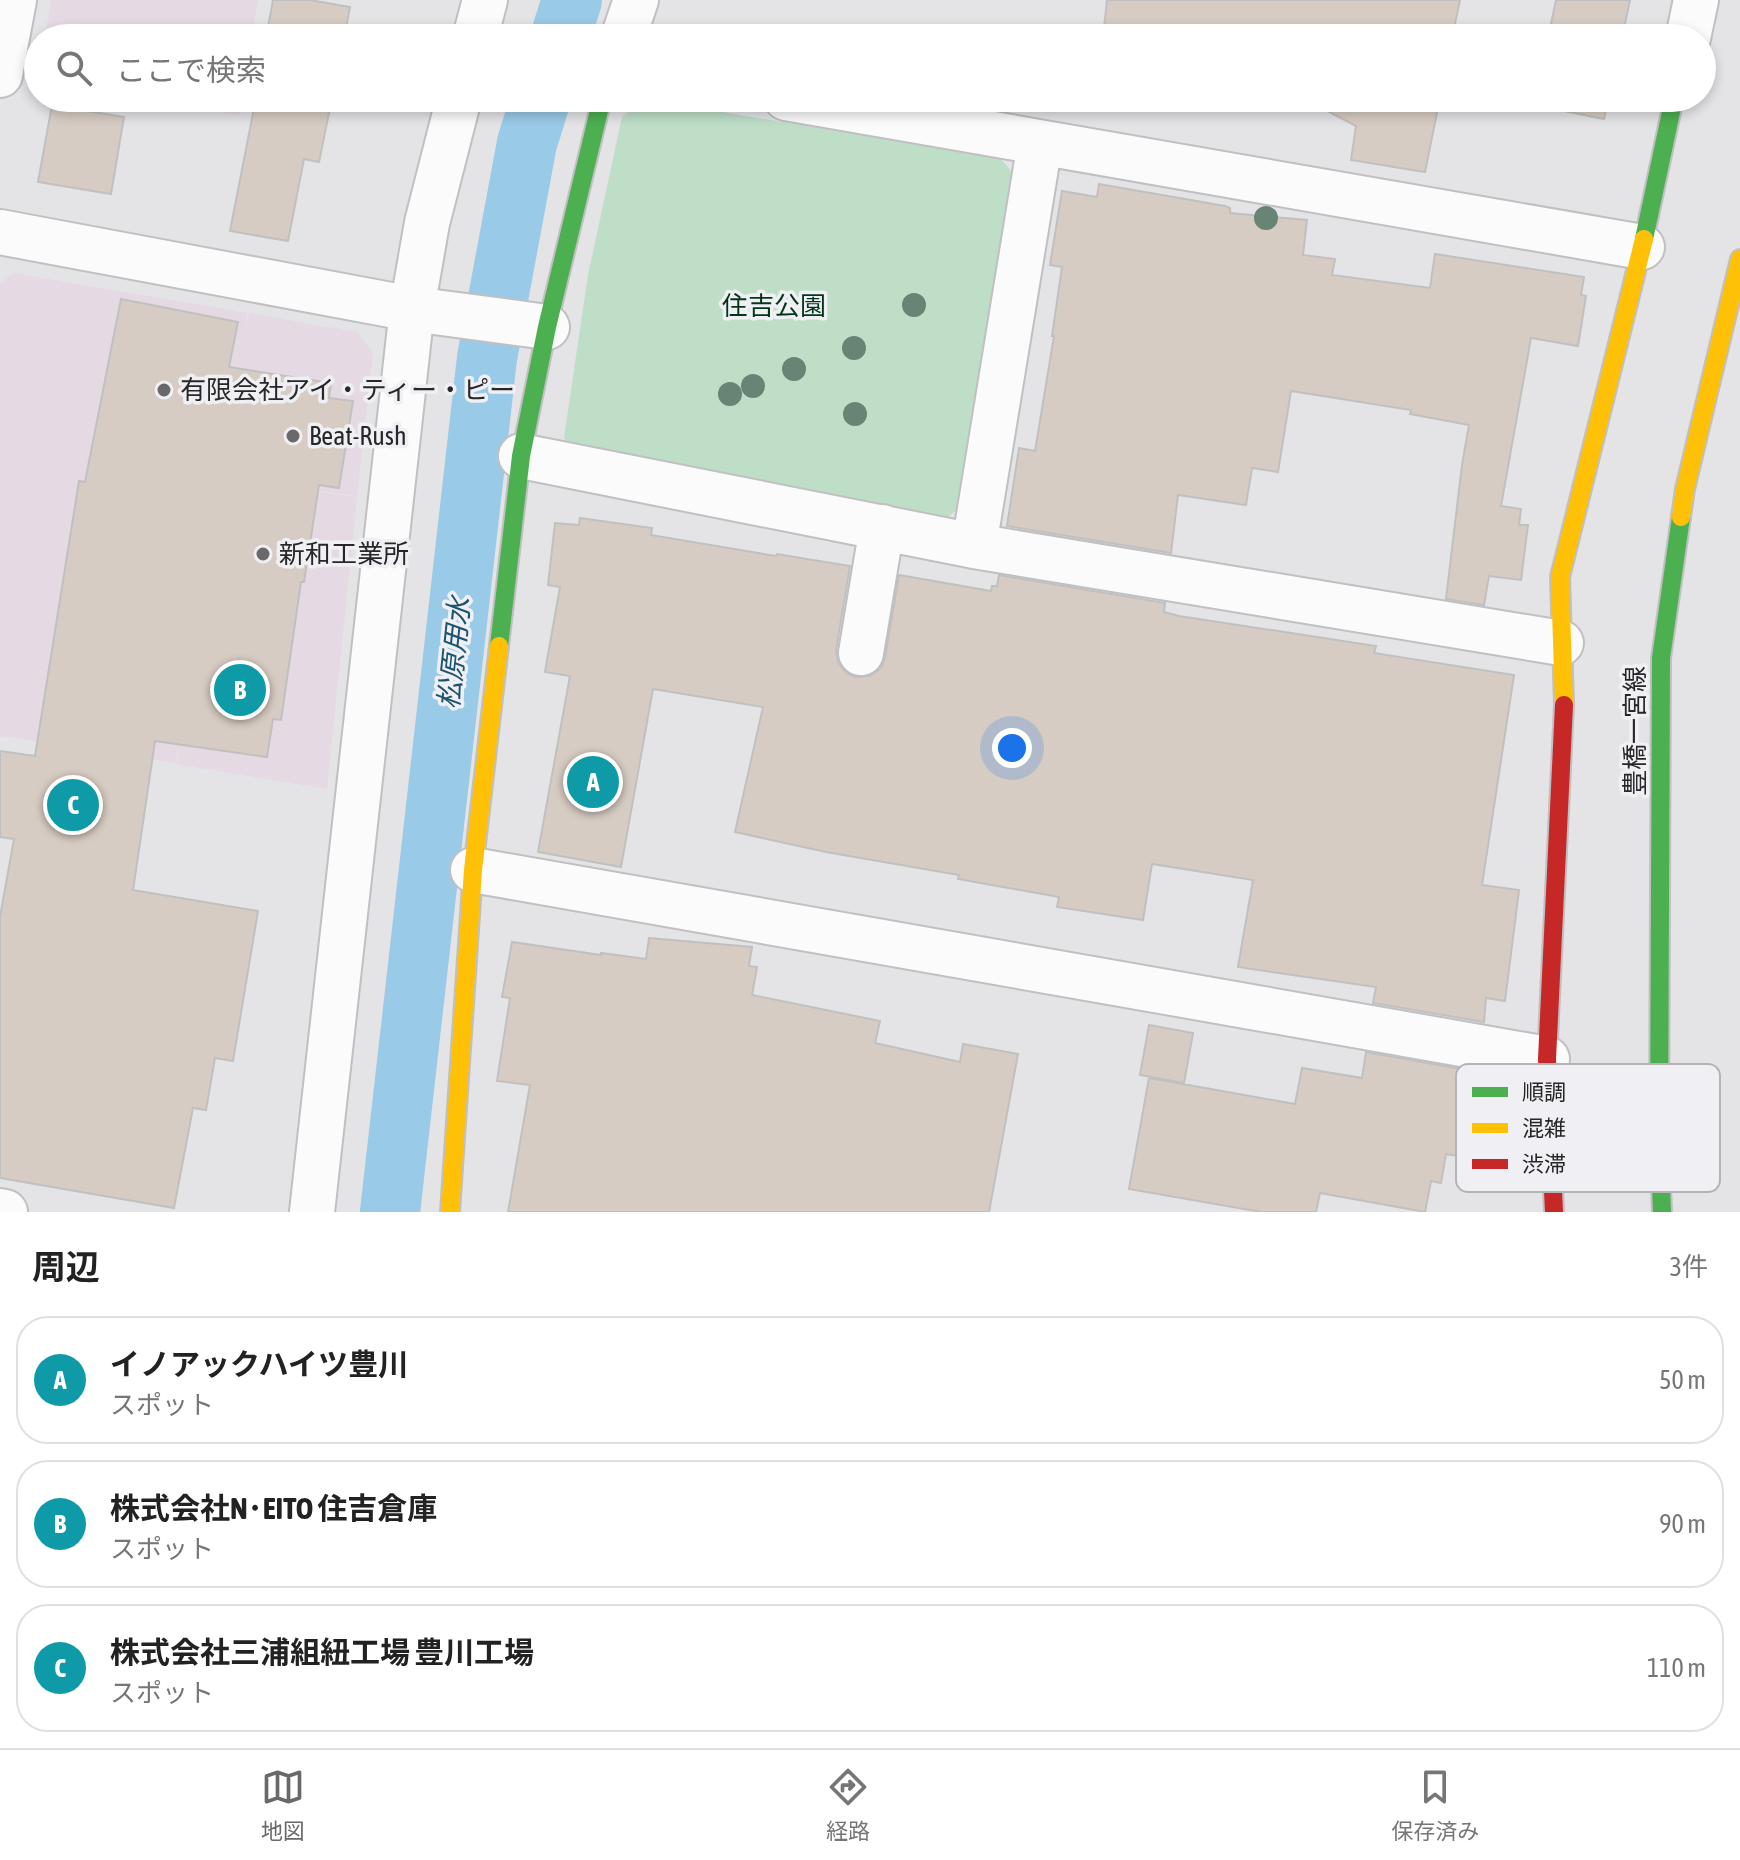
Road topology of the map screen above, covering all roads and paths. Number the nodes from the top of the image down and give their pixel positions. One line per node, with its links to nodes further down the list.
1 (14, 0): 8 (street)
2 (485, 0): 5 (street)
3 (636, 0): 6 (street)
4 (1696, 0): 7 (street)
5 (479, 24)
6 (628, 24)
7 (1691, 24)
8 (0, 75)
9 (455, 112): 17 (street)
10 (598, 112): 18 (street)
11 (865, 112): 13 (street)
12 (1671, 112): 15 (street)
13 (1040, 143): 15 (street); 21 (street)
14 (0, 232): 17 (street)
15 (1642, 247): 22 (street)
16 (1740, 259): 27 (street, 豊橋一宮線)
17 (424, 310): 18 (street); 30 (street)
18 (535, 326): 19 (street)
19 (521, 456): 20 (street); 24 (street)
20 (882, 527): 21 (street); 23 (street)
21 (974, 546): 22 (street)
22 (1561, 643): 25 (street)
23 (861, 653)
24 (473, 870): 25 (street); 31 (street)
25 (1547, 1059): 26 (street)
26 (1547, 1064)
27 (1659, 1064)
28 (1553, 1192): 32 (street)
29 (1661, 1192): 33 (street, 豊橋一宮線)
30 (312, 1212)
31 (450, 1212)
32 (1554, 1212)
33 (1662, 1212)

